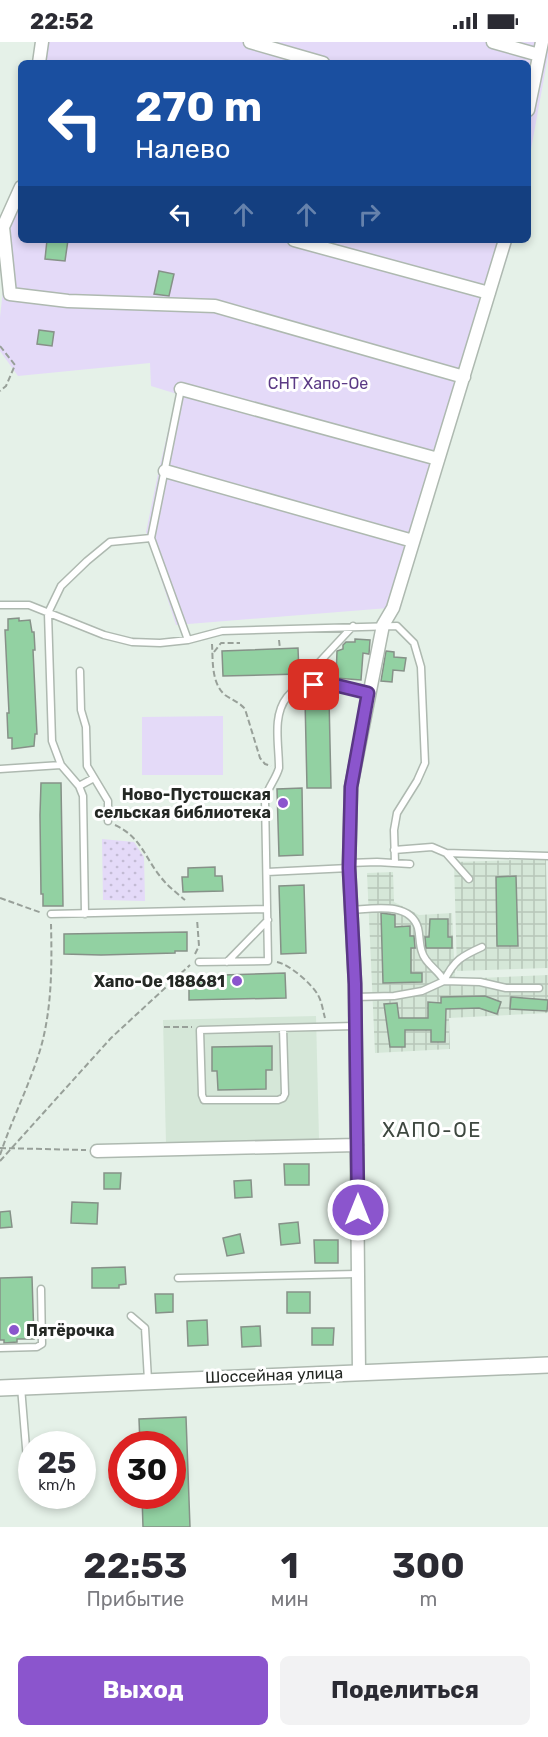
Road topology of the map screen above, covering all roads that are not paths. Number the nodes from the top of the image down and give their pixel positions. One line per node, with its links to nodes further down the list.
1 (42, 42): 6 (street)
2 (250, 42): 7 (street)
3 (493, 42): 5 (street)
4 (542, 42): 5 (street)
5 (539, 55): 8 (street)
6 (39, 60)
7 (313, 60)
8 (531, 95)
9 (17, 207): 10 (street)
10 (2, 228): 14 (street)
11 (305, 243): 13 (street)
12 (504, 243): 13 (street)
13 (489, 293): 14 (street)
14 (464, 377): 16 (street)
15 (181, 389): 16 (street); 17 (lane)
16 (438, 459): 19 (street)
17 (165, 471): 18 (lane); 19 (street)
18 (151, 538): 21 (lane); 24 (lane)
19 (412, 541): 22 (street)
20 (0, 604): 21 (lane)
21 (48, 613): 24 (lane); 28 (lane)
22 (383, 625): 23 (lane); 27 (street); 33 (lane)
23 (353, 626): 24 (lane); 26 (lane)
24 (188, 640)
25 (80, 671): 30 (lane)
26 (298, 686): 27 (lane); 39 (lane)
27 (368, 693): 38 (street)
28 (61, 765): 29 (lane); 31 (lane)
29 (0, 768)
30 (94, 777): 31 (lane); 32 (lane)
31 (79, 786): 44 (lane)
32 (108, 822)
33 (394, 850): 34 (lane); 36 (lane)
34 (446, 853): 35 (lane); 40 (lane)
35 (548, 856)
36 (395, 863): 37 (lane); 38 (lane)
37 (410, 864)
38 (349, 866): 39 (lane); 42 (street)
39 (267, 872): 41 (lane)
40 (469, 879)
41 (267, 909): 44 (lane); 45 (lane)
42 (351, 910): 49 (lane); 51 (street)
43 (51, 914): 44 (lane)
44 (85, 914)
45 (268, 920): 48 (lane); 48 (lane)
46 (482, 947): 49 (lane)
47 (199, 962): 48 (lane)
48 (227, 962)
49 (444, 981): 50 (lane); 51 (lane)
50 (539, 988)
51 (355, 997): 52 (street)
52 (355, 1026): 53 (lane); 54 (street)
53 (283, 1028): 53 (lane)
54 (357, 1145): 55 (street); 56 (street)
55 (98, 1150)
56 (358, 1274): 57 (lane); 62 (street)
57 (178, 1278)
58 (41, 1289): 60 (lane)
59 (131, 1316): 63 (lane)
60 (0, 1348)
61 (548, 1365): 62 (street, Шоссейная улица)
62 (359, 1372): 63 (street, Шоссейная улица)
63 (148, 1381): 64 (street, Шоссейная улица)
64 (21, 1387): 65 (street, Шоссейная улица); 66 (lane)
65 (0, 1388)
66 (25, 1431)

